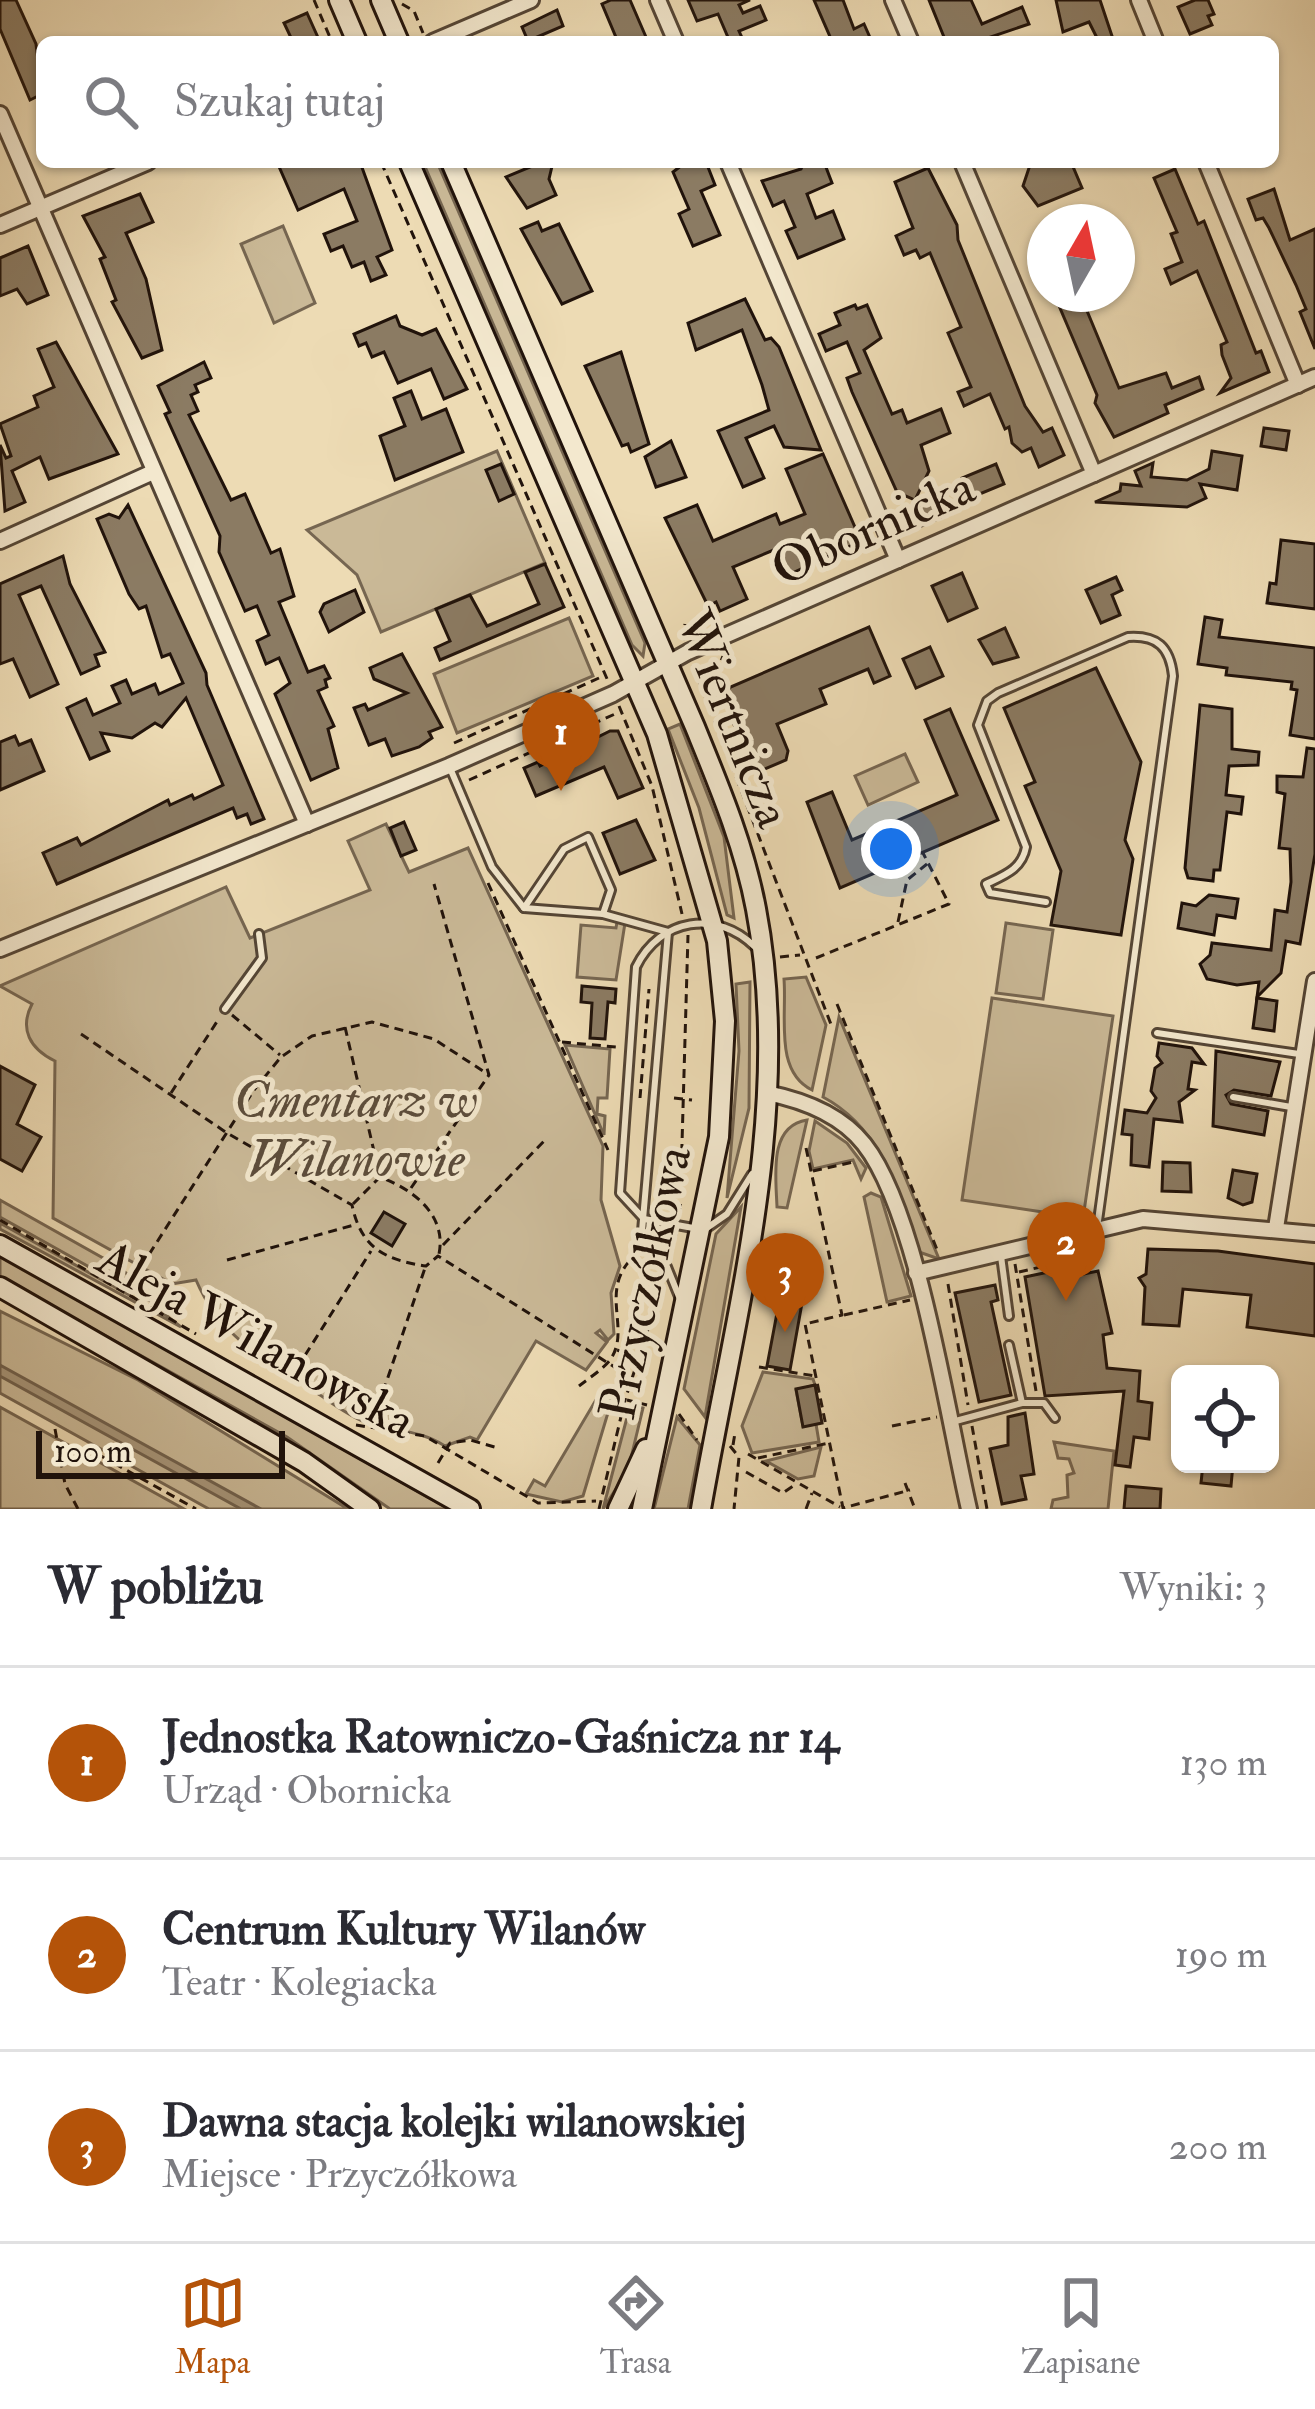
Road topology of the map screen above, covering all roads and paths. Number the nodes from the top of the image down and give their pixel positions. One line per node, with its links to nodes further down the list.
1 (314, 0): 8 (path)
2 (339, 0): 9 (main road)
3 (531, 0): 12 (street)
4 (658, 0): 13 (street)
5 (893, 0): 14 (street)
6 (1139, 0): 15 (street)
7 (389, 2): 10 (main road); 11 (path)
8 (329, 36)
9 (354, 36)
10 (398, 36)
11 (427, 36)
12 (437, 36)
13 (673, 36)
14 (908, 36)
15 (1154, 36)
16 (0, 114): 24 (street)
17 (134, 168): 24 (street)
18 (384, 168): 38 (path)
19 (412, 168): 39 (main road, Wiertnicza)
20 (455, 168): 35 (main road, Wiertnicza)
21 (731, 168): 31 (street)
22 (965, 168): 29 (street)
23 (1208, 168): 27 (street)
24 (40, 207): 25 (street); 28 (street)
25 (0, 225)
26 (1315, 377): 27 (street, Obornicka)
27 (1298, 385): 29 (street, Obornicka)
28 (153, 472): 30 (street); 44 (street)
29 (1094, 474): 31 (street, Obornicka)
30 (0, 541)
31 (898, 560): 35 (street, Obornicka)
32 (685, 624): 33 (path)
33 (683, 641)
34 (727, 646): 40 (path)
35 (668, 663): 39 (street, Obornicka); 59 (main road, Wiertnicza)
36 (694, 666): 58 (path)
37 (599, 678): 42 (path)
38 (609, 682)
39 (634, 682): 43 (street, Obornicka); 52 (main road, Wiertnicza)
40 (710, 688)
41 (619, 705): 50 (path)
42 (454, 743)
43 (448, 766): 44 (street, Obornicka); 49 (lane)
44 (308, 824): 57 (street, Obornicka)
45 (923, 853): 46 (path)
46 (928, 862): 53 (path); 53 (path)
47 (434, 884): 74 (path)
48 (1046, 902): 96 (lane)
49 (524, 908): 51 (lane); 51 (lane)
50 (681, 910)
51 (603, 914): 54 (lane)
52 (712, 922): 54 (lane); 59 (lane); 73 (main road, Wiertnicza)
53 (897, 925): 60 (path)
54 (668, 932): 91 (lane); 91 (lane)
55 (259, 934): 64 (lane)
56 (689, 938): 62 (path)
57 (0, 949)
58 (800, 955): 59 (path); 66 (path)
59 (772, 958): 75 (main road, Wiertnicza)
60 (816, 958)
61 (701, 966): 62 (path)
62 (689, 968): 79 (path)
63 (1315, 981): 71 (street)
64 (225, 1010): 72 (path); 76 (path)
65 (345, 1027): 72 (path); 74 (path); 87 (path)
66 (832, 1028)
67 (1157, 1033): 71 (lane)
68 (81, 1034): 76 (path)
69 (560, 1042): 70 (path)
70 (616, 1046)
71 (1303, 1054): 80 (street)
72 (281, 1057): 81 (path)
73 (725, 1072): 95 (main road, Przyczółkowa)
74 (489, 1075): 88 (path)
75 (767, 1093): 84 (main road, Przyczółkowa); 110 (street)
76 (170, 1095): 81 (path)
77 (1233, 1097): 80 (lane)
78 (674, 1098): 79 (path)
79 (689, 1100): 90 (path)
80 (1295, 1108): 94 (street)
81 (227, 1133): 89 (path); 108 (path)
82 (547, 1138): 100 (path)
83 (806, 1148): 86 (path)
84 (760, 1156): 95 (lane); 161 (main road, Przyczółkowa)
85 (853, 1162): 86 (path)
86 (811, 1172): 115 (path)
87 (380, 1177): 88 (path); 89 (path)
88 (411, 1189): 100 (path)
89 (352, 1205): 93 (path)
90 (680, 1218)
91 (644, 1219): 95 (lane); 116 (lane)
92 (0, 1220): 118 (path)
93 (356, 1224): 101 (path); 106 (path)
94 (1276, 1228): 96 (street); 97 (street)
95 (704, 1230): 116 (main road, Przyczółkowa)
96 (1100, 1234): 102 (street); 109 (path)
97 (1315, 1234)
98 (675, 1237): 105 (path)
99 (0, 1245): 157 (main road, Aleja Wilanowska)
100 (441, 1246): 103 (path)
101 (372, 1250): 107 (path); 124 (path)
102 (1000, 1252): 110 (street); 117 (lane)
103 (438, 1256): 107 (path); 122 (path)
104 (633, 1257): 120 (path)
105 (670, 1257)
106 (226, 1260)
107 (426, 1266): 128 (path)
108 (141, 1267)
109 (1018, 1272)
110 (916, 1273): 114 (street)
111 (664, 1282): 129 (path)
112 (0, 1287): 156 (main road, Aleja Wilanowska)
113 (950, 1291): 114 (path)
114 (922, 1297): 115 (path); 133 (street)
115 (842, 1315): 126 (path)
116 (682, 1316): 131 (main road, Przyczółkowa)
117 (1009, 1316)
118 (207, 1342)
119 (1010, 1345): 130 (lane)
120 (615, 1350): 121 (path); 122 (path)
121 (628, 1354)
122 (608, 1363): 125 (path); 127 (path)
123 (759, 1367): 126 (path)
124 (297, 1368)
125 (624, 1373)
126 (815, 1376): 139 (path)
127 (579, 1386)
128 (383, 1392)
129 (625, 1400): 131 (path); 153 (path)
130 (1022, 1403): 132 (lane); 133 (lane)
131 (661, 1412): 138 (path); 159 (main road); 160 (main road, Przyczółkowa)
132 (1054, 1418)
133 (945, 1419): 135 (path); 166 (street)
134 (351, 1424): 143 (path)
135 (892, 1426)
136 (55, 1429): 154 (path)
137 (735, 1433): 141 (path)
138 (701, 1441)
139 (829, 1443): 146 (path); 164 (path)
140 (725, 1445): 141 (path)
141 (733, 1447): 162 (path)
142 (497, 1448): 143 (path)
143 (446, 1449): 147 (path); 153 (path)
144 (748, 1454): 146 (path)
145 (101, 1456): 155 (path)
146 (756, 1459): 149 (path)
147 (438, 1463)
148 (746, 1472): 149 (path)
149 (798, 1483): 152 (path)
150 (905, 1484): 151 (path)
151 (910, 1490): 164 (path); 165 (path)
152 (813, 1491): 163 (path); 164 (path)
153 (598, 1501): 158 (path)
154 (78, 1509)
155 (196, 1509)
156 (370, 1509)
157 (470, 1509)
158 (599, 1509)
159 (618, 1509)
160 (642, 1509)
161 (700, 1509)
162 (734, 1509)
163 (806, 1509)
164 (843, 1509)
165 (915, 1509)
166 (969, 1509)

